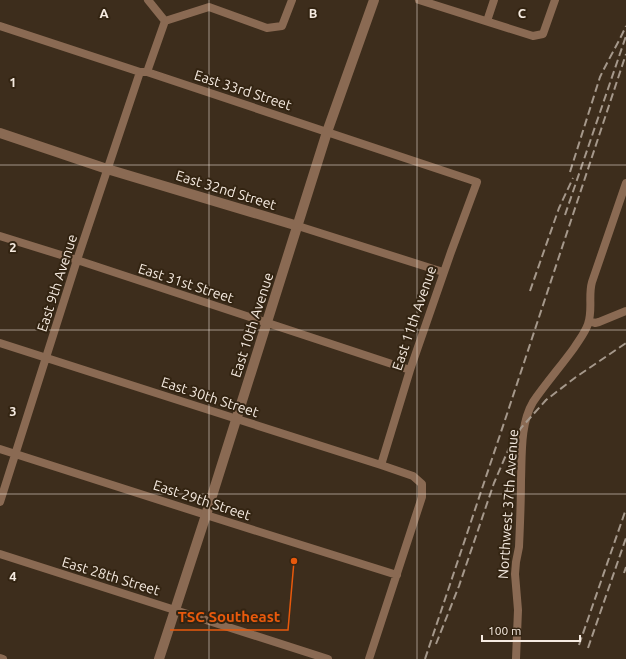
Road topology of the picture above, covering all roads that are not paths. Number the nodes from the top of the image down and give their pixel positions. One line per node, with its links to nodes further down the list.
1 (148, 0): 8 (street)
2 (292, 0): 7 (street)
3 (374, 0): 12 (street, East 10th Avenue)
4 (419, 0): 9 (street)
5 (494, 0): 9 (street)
6 (556, 0): 9 (street)
7 (210, 3): 8 (street)
8 (165, 21): 11 (street, East 9th Avenue)
9 (487, 21)
10 (0, 26): 11 (street, East 33rd Street)
11 (143, 72): 12 (street, East 33rd Street); 14 (street, East 9th Avenue)
12 (328, 132): 15 (street, East 33rd Street); 17 (street, East 10th Avenue)
13 (0, 133): 14 (street, East 32nd Street)
14 (108, 169): 17 (street, East 32nd Street); 19 (street, East 9th Avenue)
15 (477, 182): 20 (street, East 11th Avenue)
16 (626, 183): 22 (street, Northwest 37th Avenue)
17 (298, 226): 20 (street, East 32nd Street); 23 (street, East 10th Avenue)
18 (0, 236): 19 (street, East 31st Street)
19 (77, 260): 23 (street, East 31st Street); 25 (street, East 9th Avenue)
20 (443, 272): 26 (street, East 11th Avenue)
21 (626, 311): 22 (street)
22 (589, 321): 41 (street, Northwest 37th Avenue)
23 (267, 323): 26 (street, East 31st Street); 27 (street, East 10th Avenue)
24 (0, 343): 25 (street, East 30th Street)
25 (46, 358): 27 (street, East 30th Street); 29 (street, East 9th Avenue)
26 (410, 370): 30 (street, East 11th Avenue)
27 (237, 420): 30 (street, East 30th Street); 32 (street, East 10th Avenue)
28 (0, 449): 29 (street, East 29th Street)
29 (15, 454): 31 (street, East 9th Avenue); 32 (street, East 29th Street)
30 (381, 465): 34 (street, East 30th Street)
31 (0, 502)
32 (206, 516): 34 (street, East 29th Street); 35 (street, East 10th Avenue)
33 (0, 554): 35 (street, East 28th Street)
34 (397, 575): 40 (street)
35 (175, 609): 38 (street, East 10th Avenue); 39 (street, East 28th Street)
36 (0, 658): 37 (street)
37 (3, 659)
38 (158, 659)
39 (328, 659)
40 (369, 659)
41 (516, 659)

